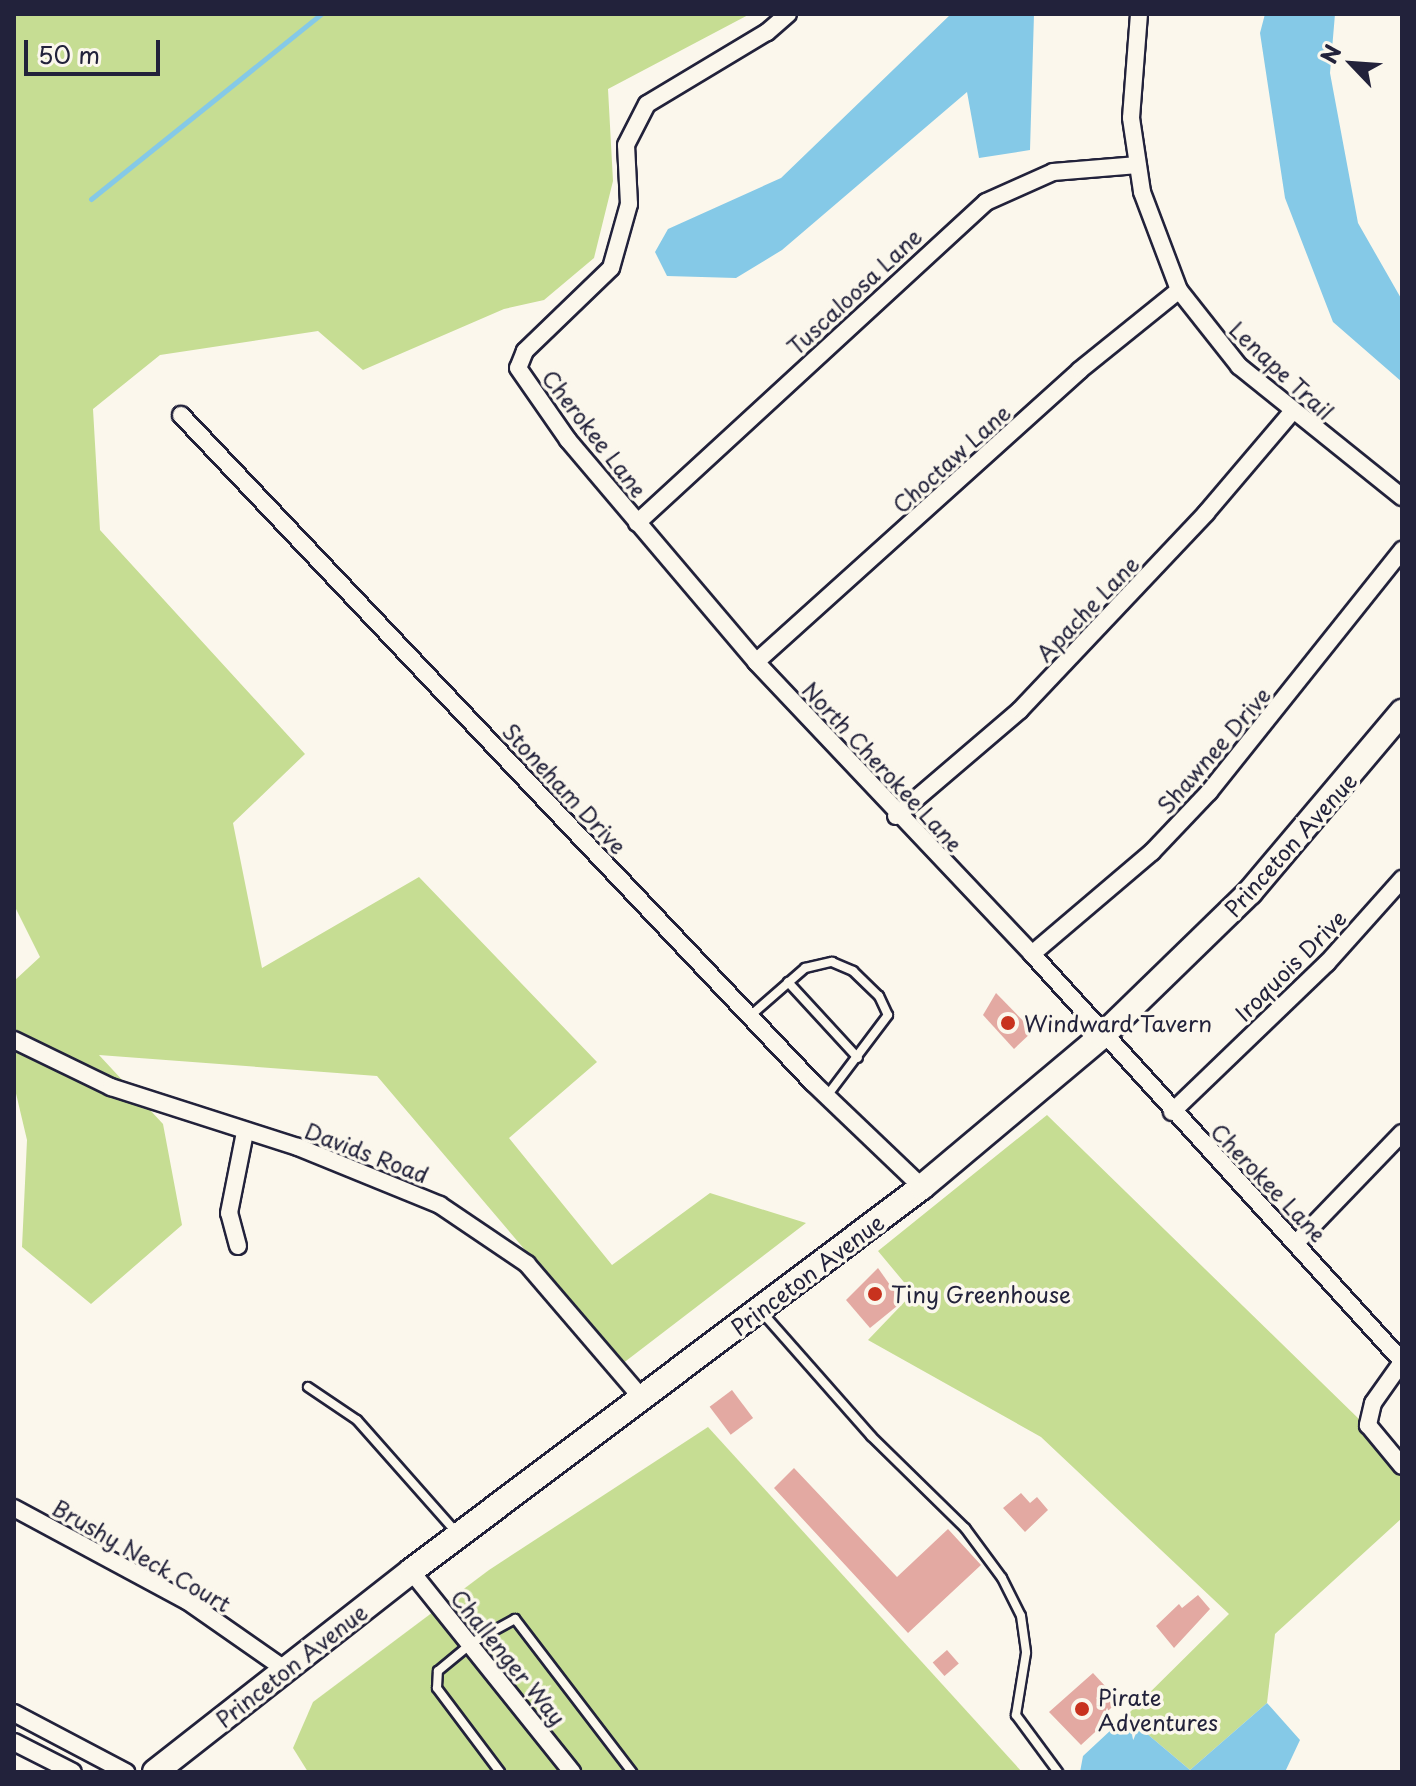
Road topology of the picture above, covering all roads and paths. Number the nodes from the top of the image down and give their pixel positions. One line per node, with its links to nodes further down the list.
1 (788, 14): 8 (street, Cherokee Lane)
2 (1139, 14): 3 (street, Lenape Trail)
3 (1138, 165): 4 (street, Lenape Trail); 8 (street, Tuscaloosa Lane)
4 (1179, 290): 5 (street, Lenape Trail); 10 (street, Choctaw Lane)
5 (1292, 412): 7 (street, Lenape Trail); 12 (street, Apache Lane)
6 (181, 415): 16 (street, Stoneham Drive)
7 (1402, 497)
8 (637, 523): 10 (street, North Cherokee Lane)
9 (1402, 550): 14 (street, Shawnee Drive)
10 (756, 662): 12 (street, North Cherokee Lane)
11 (1402, 712): 17 (main road, Princeton Avenue)
12 (896, 816): 14 (street, North Cherokee Lane)
13 (1402, 879): 21 (street, Iroquois Drive)
14 (1032, 954): 17 (street, North Cherokee Lane)
15 (788, 982): 16 (lane); 19 (lane); 19 (lane)
16 (750, 1016): 20 (street, Stoneham Drive)
17 (1102, 1036): 21 (street, Cherokee Lane); 24 (main road, Princeton Avenue)
18 (14, 1040): 22 (street, Davids Road)
19 (858, 1058): 20 (lane)
20 (827, 1096): 24 (street, Stoneham Drive)
21 (1172, 1112): 25 (street, Cherokee Lane)
22 (245, 1132): 26 (street); 30 (street, Davids Road)
23 (1402, 1133): 25 (street)
24 (922, 1187): 27 (main road, Princeton Avenue)
25 (1297, 1242): 28 (street, Cherokee Lane)
26 (238, 1246)
27 (760, 1310): 30 (main road, Princeton Avenue); 45 (lane)
28 (1402, 1361): 31 (street)
29 (308, 1387): 33 (lane)
30 (642, 1398): 33 (main road, Princeton Avenue)
31 (1402, 1466)
32 (14, 1508): 36 (street, Brushy Neck Court)
33 (459, 1535): 34 (main road, Princeton Avenue)
34 (411, 1571): 35 (street, Challenger Way); 36 (main road, Princeton Avenue)
35 (473, 1642): 42 (lane); 43 (street, Challenger Way); 44 (lane)
36 (286, 1670): 41 (main road, Princeton Avenue)
37 (14, 1713): 40 (street)
38 (14, 1742): 39 (street)
39 (73, 1772)
40 (126, 1772)
41 (155, 1772)
42 (500, 1772)
43 (572, 1772)
44 (632, 1772)
45 (1058, 1772)

